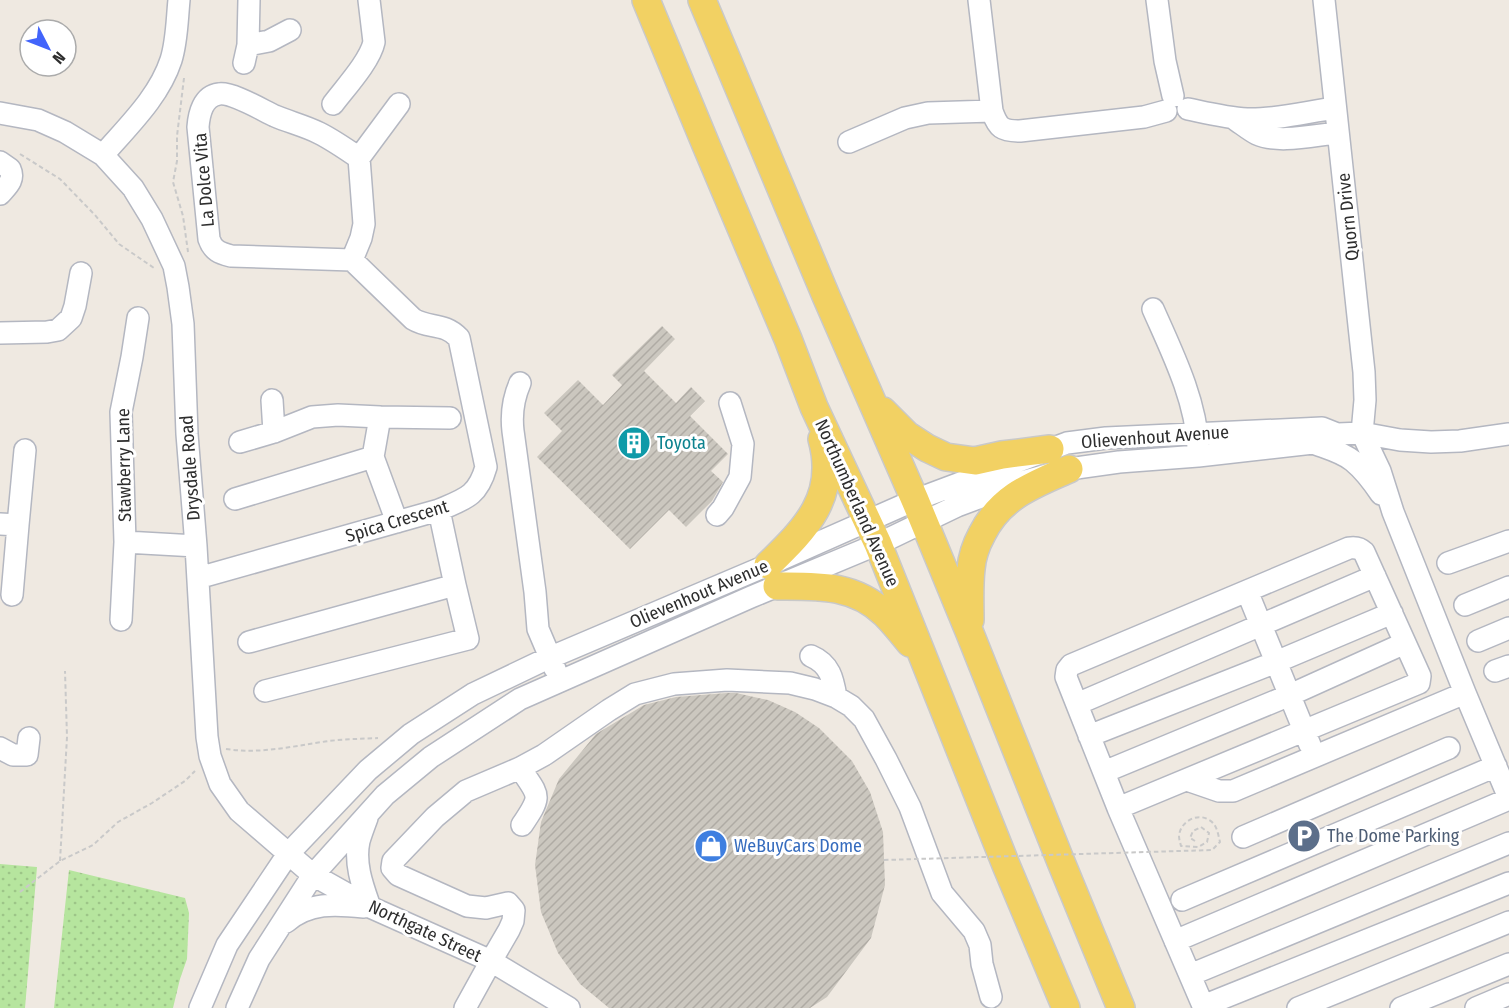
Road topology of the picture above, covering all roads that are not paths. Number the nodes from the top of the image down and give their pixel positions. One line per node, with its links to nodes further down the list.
1 (179, 0): 19 (street)
2 (249, 0): 9 (street)
3 (369, 0): 10 (street)
4 (646, 0): 33 (main road, Northumberland Avenue)
5 (702, 0): 31 (main road)
6 (980, 0): 14 (street)
7 (1157, 0): 12 (street)
8 (1324, 0): 13 (street, Quorn Drive)
9 (290, 30)
10 (333, 104)
11 (399, 104): 21 (street)
12 (1175, 105): 14 (street); 16 (street)
13 (1335, 108): 16 (street); 17 (street, Quorn Drive)
14 (992, 111): 18 (street)
15 (0, 113): 19 (street, Drysdale Road)
16 (1233, 118): 17 (street)
17 (1338, 133): 30 (street, Quorn Drive)
18 (849, 142)
19 (103, 155): 59 (street, Drysdale Road)
20 (9, 157): 22 (street)
21 (359, 158): 23 (street); 23 (street, La Dolce Vita)
22 (0, 194)
23 (352, 260): 50 (street, Spica Crescent)
24 (81, 273): 27 (street)
25 (1153, 309): 37 (street)
26 (138, 318): 58 (street, Stawberry Lane)
27 (0, 333)
28 (520, 382): 78 (street)
29 (272, 400): 36 (street)
30 (1365, 400): 39 (street, Quorn Drive); 41 (street)
31 (873, 402): 44 (main road); 51 (main road)
32 (730, 403): 53 (street)
33 (814, 407): 56 (main road, Northumberland Avenue); 61 (main road)
34 (380, 417): 35 (street); 36 (street); 47 (street)
35 (450, 418)
36 (274, 432): 42 (street)
37 (1197, 434): 38 (street, Olievenhout Avenue); 44 (street, Olievenhout Avenue); 46 (street)
38 (1338, 434): 39 (street, Olievenhout Avenue); 43 (street, Olievenhout Avenue)
39 (1362, 434): 41 (street, Olievenhout Avenue); 52 (street)
40 (1509, 434): 41 (street, Olievenhout Avenue)
41 (1400, 440)
42 (240, 441)
43 (1313, 444): 46 (street, Olievenhout Avenue); 52 (street)
44 (1050, 449): 51 (street, Olievenhout Avenue)
45 (25, 450): 55 (street)
46 (1198, 456): 48 (street, Olievenhout Avenue)
47 (374, 457): 49 (street); 54 (street)
48 (1069, 469): 51 (street, Olievenhout Avenue); 73 (main road)
49 (236, 499)
50 (439, 510): 54 (street, Spica Crescent); 64 (street)
51 (920, 511): 56 (street, Olievenhout Avenue); 73 (main road)
52 (1393, 512): 83 (street)
53 (717, 515)
54 (397, 522): 63 (street, Spica Crescent)
55 (9, 524): 67 (street)
56 (873, 532): 61 (street, Olievenhout Avenue); 79 (main road, Northumberland Avenue)
57 (1509, 541): 60 (street)
58 (125, 542): 59 (street, Stawberry Lane); 70 (street, Stawberry Lane)
59 (196, 546): 63 (street, Drysdale Road)
60 (1448, 563)
61 (772, 575): 78 (street, Olievenhout Avenue); 79 (main road); 81 (street, Olievenhout Avenue)
62 (1375, 576): 66 (street); 69 (street); 71 (street)
63 (198, 578): 105 (street, Drysdale Road)
64 (455, 585): 75 (street); 82 (street)
65 (1509, 587): 68 (street)
66 (1247, 591): 71 (street); 86 (street)
67 (12, 595)
68 (1465, 605)
69 (1392, 614): 76 (street); 80 (street)
70 (121, 620)
71 (1261, 625): 80 (street); 86 (street)
72 (1509, 628): 74 (street)
73 (969, 630): 124 (main road)
74 (1478, 641)
75 (249, 642)
76 (1405, 643): 84 (street); 87 (street)
77 (811, 656): 85 (street)
78 (551, 657): 81 (street); 105 (street, Olievenhout Avenue)
79 (924, 660): 123 (main road, Northumberland Avenue)
80 (1276, 662): 84 (street); 88 (street)
81 (560, 681): 101 (street, Olievenhout Avenue)
82 (265, 691)
83 (1465, 693): 92 (street); 93 (street)
84 (1290, 695): 87 (street); 95 (street)
85 (836, 697): 94 (street); 117 (street)
86 (1077, 704): 88 (street)
87 (1304, 731): 92 (street); 97 (street)
88 (1089, 736): 95 (street)
89 (1449, 747): 96 (street)
90 (0, 748): 91 (street)
91 (28, 754)
92 (1315, 756): 97 (street)
93 (1496, 766): 98 (street); 100 (street)
94 (520, 768): 102 (street); 113 (street)
95 (1104, 772): 99 (street)
96 (1385, 776): 100 (street); 103 (street)
97 (1187, 780): 99 (street)
98 (1508, 795): 112 (street)
99 (1118, 808): 112 (street)
100 (1399, 808): 108 (street)
101 (369, 813): 106 (street, Olievenhout Avenue); 109 (street)
102 (522, 825)
103 (1243, 837)
104 (1509, 843): 115 (street)
105 (288, 854): 106 (street, Drysdale Road); 119 (street, Olievenhout Avenue)
106 (313, 875): 109 (street, Northgate Street); 111 (street, Olievenhout Avenue)
107 (1509, 883): 118 (street)
108 (1182, 900)
109 (370, 908): 111 (street); 113 (street, Northgate Street)
110 (1509, 922): 125 (street)
111 (279, 929): 120 (street, Olievenhout Avenue)
112 (1175, 941): 115 (street)
113 (490, 962): 121 (street, Northgate Street); 122 (street)
114 (1509, 964): 126 (street)
115 (1190, 975): 118 (street)
116 (1509, 994): 127 (street)
117 (991, 997)
118 (1203, 1007)
119 (200, 1008)
120 (237, 1008)
121 (465, 1008)
122 (569, 1008)
123 (1066, 1008)
124 (1121, 1008)
125 (1298, 1008)
126 (1401, 1008)
127 (1476, 1008)

